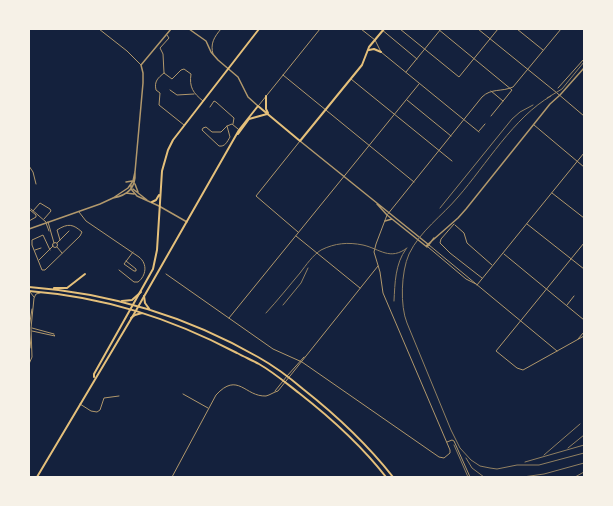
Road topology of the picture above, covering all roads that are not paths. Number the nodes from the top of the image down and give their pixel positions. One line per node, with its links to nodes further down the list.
1 (99, 29): 28 (street)
2 (171, 29): 17 (street)
3 (189, 29): 24 (street)
4 (221, 29): 24 (street)
5 (259, 29): 30 (main road)
6 (320, 29): 34 (street)
7 (361, 29): 19 (street)
8 (400, 29): 20 (street)
9 (439, 29): 20 (street); 26 (street)
10 (478, 29): 18 (street)
11 (498, 29): 18 (street)
12 (517, 29): 22 (street)
13 (555, 29): 16 (street)
14 (561, 29): 16 (street)
15 (383, 30): 19 (main road); 25 (street)
16 (558, 32): 22 (street)
17 (166, 34): 28 (street); 32 (street)
18 (490, 39): 26 (street); 31 (street)
19 (374, 40): 21 (main road); 23 (street)
20 (424, 49): 25 (street); 26 (street)
21 (368, 50): 23 (main road); 35 (main road)
22 (543, 50): 31 (street)
23 (381, 52): 33 (street)
24 (214, 55): 30 (street)
25 (417, 59): 33 (street)
26 (474, 59): 37 (street)
27 (584, 59): 38 (street)
28 (141, 65): 72 (street)
29 (584, 68): 42 (street)
30 (228, 69): 45 (main road); 47 (street)
31 (527, 69): 37 (street); 42 (street)
32 (164, 72): 41 (street); 56 (street)
33 (406, 73): 36 (street)
34 (283, 75): 43 (street); 49 (street)
35 (351, 79): 49 (main road); 51 (street)
36 (419, 84): 44 (street); 54 (street)
37 (510, 88): 40 (street); 46 (street)
38 (558, 88)
39 (170, 90): 41 (street)
40 (491, 91): 46 (street); 54 (street)
41 (194, 94): 45 (street)
42 (560, 95): 53 (street); 58 (street)
43 (266, 96): 47 (street); 50 (main road)
44 (407, 100): 51 (street); 61 (street)
45 (203, 101): 56 (main road)
46 (503, 101): 52 (street)
47 (258, 106): 50 (main road); 60 (main road)
48 (210, 107): 57 (street)
49 (326, 110): 63 (main road); 64 (street)
50 (268, 114): 62 (main road); 63 (main road)
51 (395, 114): 64 (street); 65 (street)
52 (491, 116)
53 (584, 116)
54 (464, 120): 55 (street); 61 (street)
55 (485, 124)
56 (184, 125): 81 (main road)
57 (233, 125): 59 (street); 60 (street)
58 (533, 125): 68 (street); 101 (street)
59 (227, 126): 59 (street)
60 (239, 130): 62 (main road)
61 (451, 136): 65 (street)
62 (236, 137): 100 (main road)
63 (300, 141): 71 (street); 105 (street)
64 (370, 145): 71 (street); 74 (street)
65 (439, 150): 67 (street); 74 (street)
66 (584, 153): 68 (street)
67 (452, 161)
68 (577, 162): 70 (street); 82 (street)
69 (29, 166): 76 (street)
70 (584, 167)
71 (344, 177): 87 (street); 105 (street)
72 (134, 181): 73 (street); 75 (street); 78 (street); 80 (street)
73 (126, 182)
74 (414, 182): 92 (street)
75 (131, 183): 77 (street); 78 (street)
76 (36, 184)
77 (128, 188): 78 (street); 84 (street)
78 (131, 189): 79 (street); 80 (street); 83 (street)
79 (125, 193): 83 (street); 84 (street)
80 (138, 193): 85 (street)
81 (160, 193): 86 (main road); 88 (main road)
82 (552, 193): 94 (street); 102 (street)
83 (134, 194): 85 (street)
84 (113, 198): 91 (street)
85 (147, 200): 86 (street)
86 (152, 202): 88 (street)
87 (377, 204): 92 (street); 93 (street)
88 (159, 206): 100 (street); 141 (main road)
89 (31, 209): 90 (street); 97 (street)
90 (33, 210): 95 (street); 95 (street)
91 (79, 211): 99 (street); 121 (street)
92 (389, 212): 93 (street); 106 (street)
93 (387, 215): 96 (street); 98 (street)
94 (584, 218)
95 (44, 219): 99 (street)
96 (392, 219): 98 (street); 106 (street)
97 (29, 221)
98 (384, 221): 128 (street)
99 (47, 222): 103 (street); 112 (street)
100 (187, 222): 142 (main road)
101 (453, 224): 108 (street); 127 (street); 133 (street)
102 (527, 224): 123 (street); 124 (street)
103 (29, 229)
104 (69, 231): 109 (street)
105 (299, 232): 107 (street)
106 (414, 234): 111 (street); 115 (street)
107 (296, 236): 136 (street); 154 (street)
108 (435, 237): 110 (street); 115 (street)
109 (60, 240): 113 (street); 122 (street)
110 (432, 240): 111 (street); 115 (street)
111 (425, 242): 115 (street)
112 (54, 243): 113 (street); 116 (street)
113 (57, 243): 117 (street)
114 (584, 243): 124 (street)
115 (428, 245): 134 (street)
116 (53, 246): 117 (street); 120 (street)
117 (57, 247): 122 (street)
118 (41, 248): 119 (street)
119 (35, 250): 120 (street); 125 (street)
120 (50, 250): 125 (street)
121 (133, 252): 126 (street); 130 (street)
122 (63, 253): 125 (street)
123 (503, 253): 127 (street); 138 (street)
124 (571, 258): 129 (street); 138 (street)
125 (38, 261)
126 (126, 262): 126 (street)
127 (493, 265): 133 (street)
128 (378, 266): 136 (street); 171 (street)
129 (584, 269)
130 (119, 270)
131 (85, 274): 137 (main road)
132 (166, 274): 154 (street)
133 (482, 279): 134 (street)
134 (477, 285): 156 (street)
135 (29, 287): 137 (main road)
136 (360, 288): 162 (street)
137 (53, 289): 145 (main road)
138 (546, 290): 147 (street); 156 (street)
139 (29, 292): 140 (main road); 144 (street)
140 (42, 292): 144 (street); 149 (main road)
141 (141, 292): 145 (main road); 146 (main road)
142 (144, 296): 148 (main road); 151 (main road)
143 (574, 296): 147 (street)
144 (34, 298): 157 (street)
145 (119, 302): 146 (main road)
146 (134, 305): 148 (main road); 149 (main road)
147 (566, 306): 155 (street)
148 (138, 307): 150 (main road); 151 (main road)
149 (131, 309): 150 (main road); 165 (main road)
150 (136, 310): 152 (main road); 153 (main road)
151 (150, 311): 164 (main road)
152 (144, 313): 153 (main road); 166 (main road)
153 (131, 318): 165 (main road)
154 (229, 319): 162 (street)
155 (584, 320)
156 (521, 321): 161 (street); 161 (street)
157 (30, 329): 157 (street); 163 (street)
158 (584, 332): 160 (street)
159 (584, 336): 160 (street)
160 (578, 340): 161 (street)
161 (558, 351)
162 (301, 361): 164 (street); 164 (street); 171 (street)
163 (29, 364)
164 (288, 377): 166 (street); 166 (street); 175 (main road)
165 (94, 378): 169 (main road)
166 (284, 382): 170 (street); 174 (main road)
167 (183, 394): 170 (street)
168 (119, 396): 169 (street)
169 (80, 404): 172 (main road)
170 (209, 408): 173 (street)
171 (447, 442): 176 (street)
172 (37, 477)
173 (172, 477)
174 (386, 477)
175 (393, 477)
176 (470, 477)

